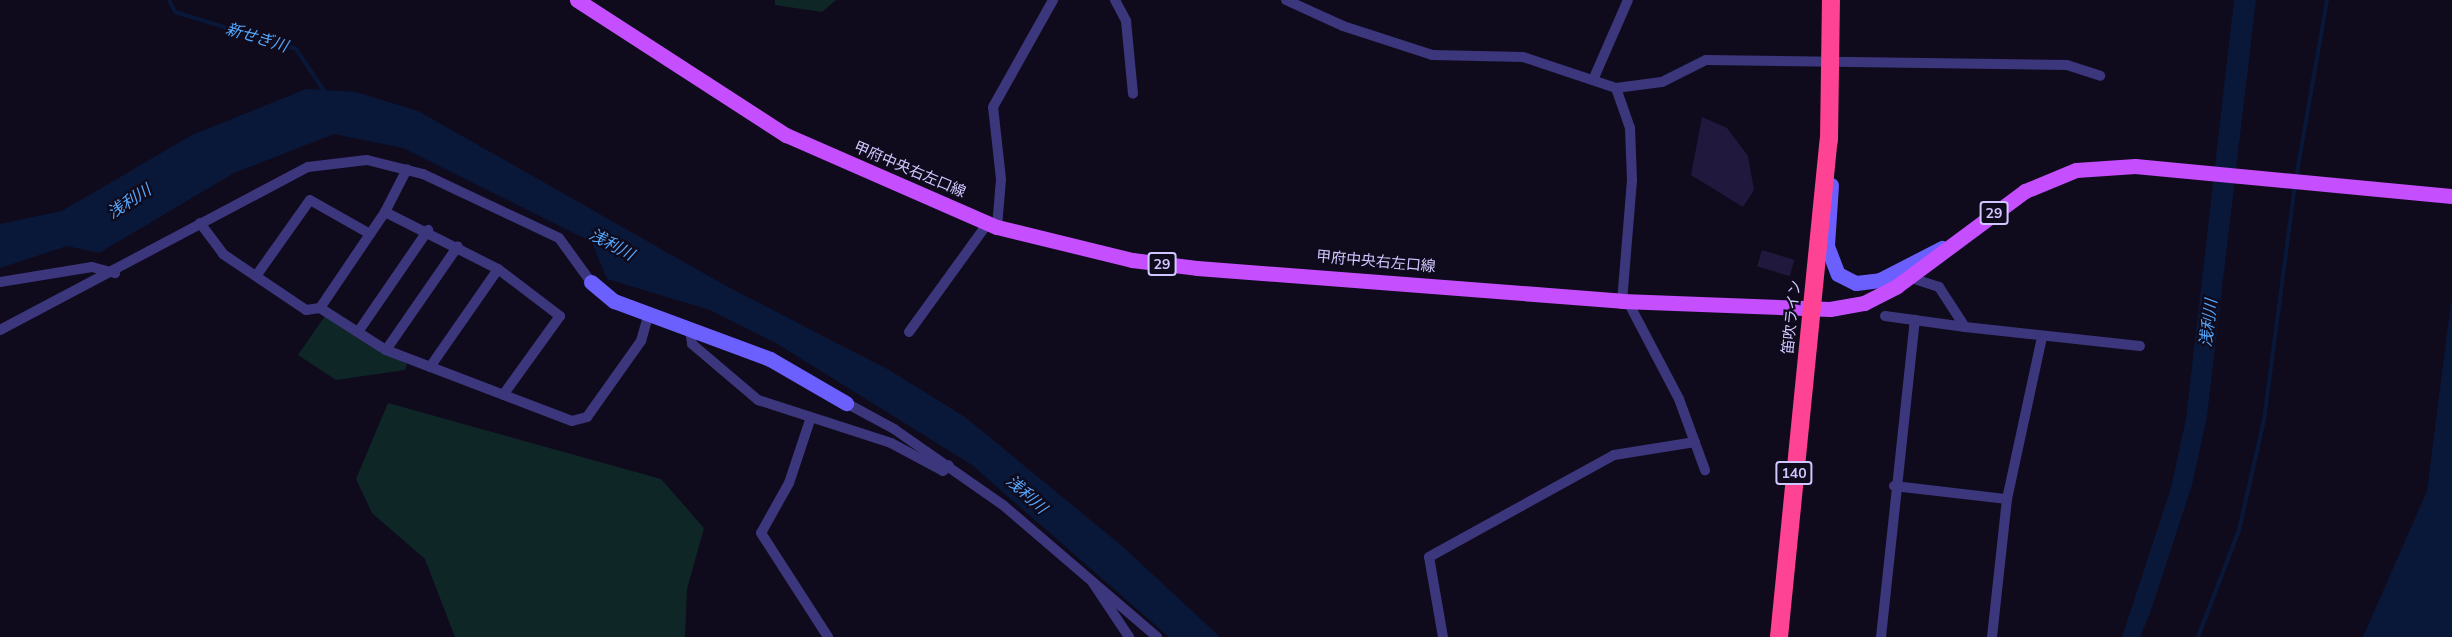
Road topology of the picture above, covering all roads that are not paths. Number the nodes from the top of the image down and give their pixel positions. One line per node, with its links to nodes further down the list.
1 (577, 0): 17 (main road, 甲府中央右左口線 / 29)
2 (1053, 0): 17 (street)
3 (1115, 0): 11 (street)
4 (1286, 0): 9 (street)
5 (1628, 0): 9 (street)
6 (1831, 0): 7 (highway, 笛吹ライン / 140)
7 (1831, 63): 8 (street); 10 (street); 12 (highway, 笛吹ライン / 140)
8 (2100, 76)
9 (1593, 80): 10 (street)
10 (1616, 88): 28 (street)
11 (1132, 94)
12 (1828, 140): 20 (street); 30 (highway, 笛吹ライン / 140)
13 (407, 169): 15 (street); 16 (street); 27 (street)
14 (2452, 196): 20 (main road, 甲府中央右左口線 / 29)
15 (385, 212): 18 (street); 19 (street)
16 (200, 223): 23 (street); 24 (street)
17 (992, 225): 28 (main road, 甲府中央右左口線 / 29); 38 (street)
18 (428, 230): 21 (street); 37 (street)
19 (370, 234): 24 (street); 29 (street)
20 (1952, 243): 25 (main road, 甲府中央右左口線 / 29)
21 (458, 246): 22 (street); 41 (street)
22 (498, 269): 42 (street); 43 (street)
23 (115, 273): 26 (street); 36 (street)
24 (256, 276): 29 (street)
25 (1908, 277): 30 (main road, 甲府中央右左口線 / 29); 34 (street)
26 (0, 282)
27 (591, 282): 31 (street)
28 (1624, 300): 30 (main road, 甲府中央右左口線 / 29); 46 (street)
29 (321, 308): 37 (street)
30 (1810, 309): 56 (highway, 笛吹ライン / 140)
31 (649, 313): 35 (street); 43 (street)
32 (1885, 316): 33 (street)
33 (1916, 320): 34 (street); 49 (street)
34 (1965, 327): 39 (street)
35 (690, 329): 44 (street); 45 (street)
36 (0, 330)
37 (358, 332): 41 (street)
38 (909, 332)
39 (2042, 337): 40 (street); 50 (street)
40 (2140, 346)
41 (386, 350): 42 (street)
42 (430, 367): 43 (street)
43 (503, 395)
44 (846, 403): 47 (street)
45 (810, 420): 47 (street); 52 (street)
46 (1695, 442): 48 (street); 55 (street)
47 (949, 465): 51 (street)
48 (1705, 470)
49 (1894, 486): 50 (street); 57 (street)
50 (2007, 499): 58 (street)
51 (1084, 571): 53 (street); 54 (street)
52 (828, 637)
53 (1129, 637)
54 (1156, 637)
55 (1443, 637)
56 (1779, 637)
57 (1881, 637)
58 (1992, 637)

